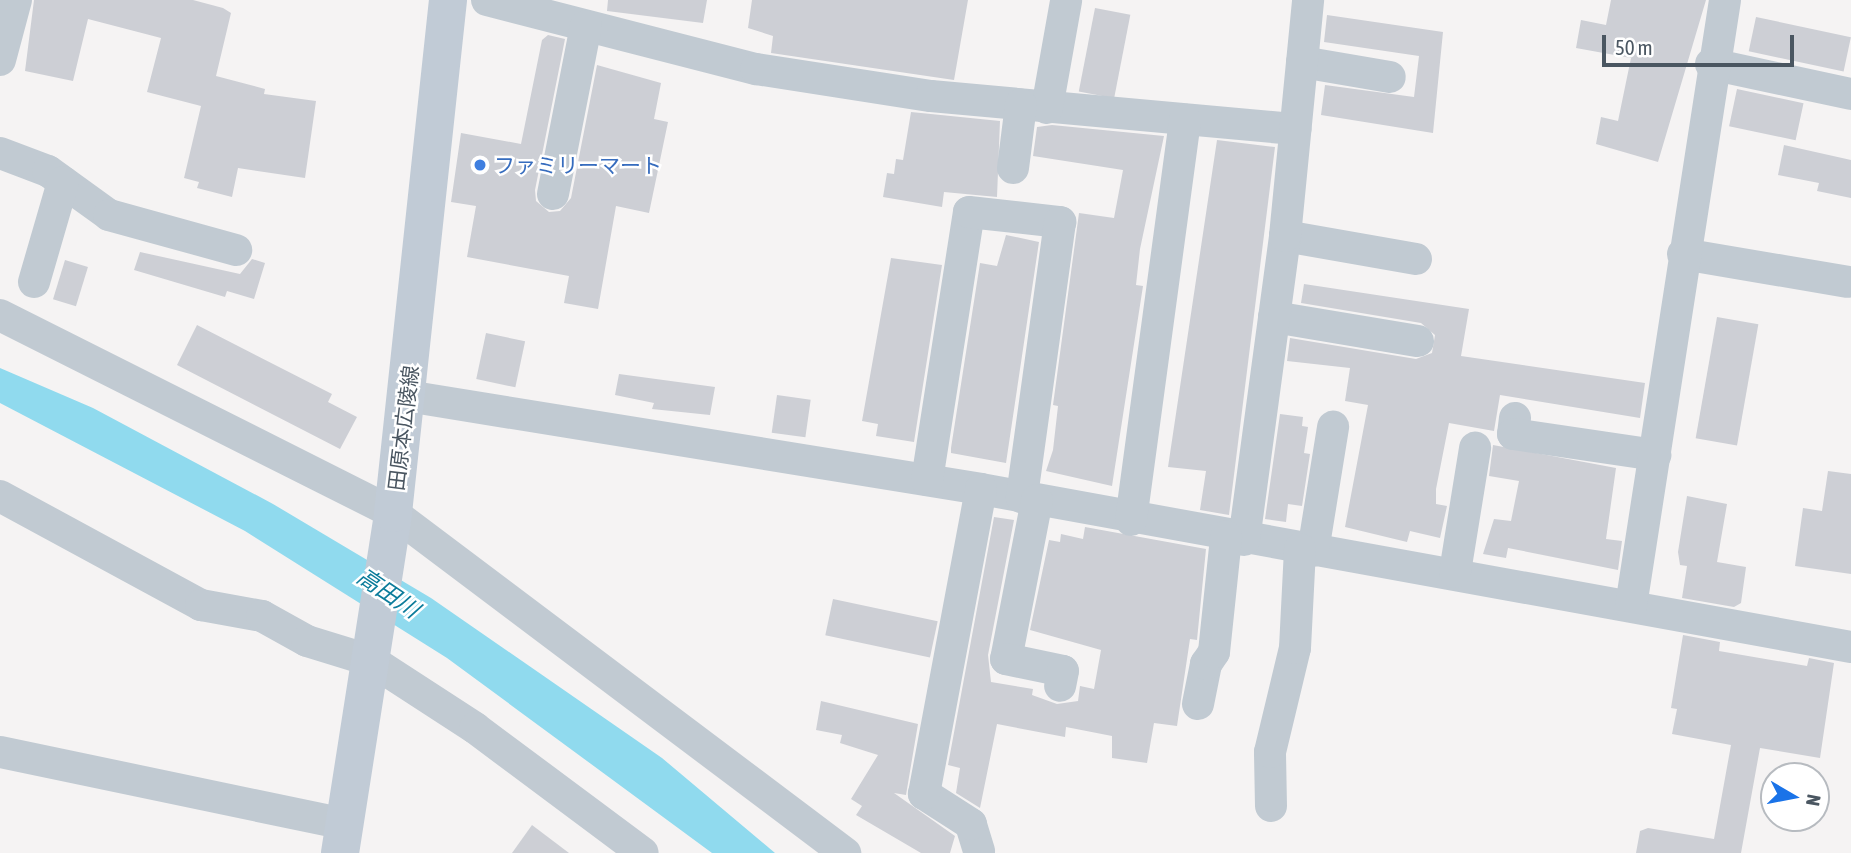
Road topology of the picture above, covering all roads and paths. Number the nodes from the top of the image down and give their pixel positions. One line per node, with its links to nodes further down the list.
1 (16, 0): 8 (street)
2 (447, 0): 29 (main road, 田原本広陵線)
3 (487, 0): 7 (street)
4 (1308, 0): 9 (street)
5 (1724, 0): 10 (street)
6 (1066, 1): 13 (street)
7 (586, 26): 13 (street); 19 (street)
8 (0, 60)
9 (1302, 62): 11 (street); 15 (street)
10 (1711, 64): 12 (street); 22 (street)
11 (1390, 77)
12 (1851, 94)
13 (1034, 106): 14 (street); 17 (street)
14 (1185, 120): 15 (street); 38 (street)
15 (1296, 129): 20 (street)
16 (0, 153): 18 (street)
17 (1013, 168)
18 (63, 182): 21 (street); 24 (street)
19 (553, 194)
20 (1285, 236): 23 (street); 27 (street)
21 (236, 250)
22 (1683, 254): 25 (street); 33 (street)
23 (1416, 258)
24 (34, 282)
25 (1848, 282)
26 (0, 316): 39 (street)
27 (1274, 317): 28 (street); 40 (street)
28 (1418, 341)
29 (407, 396): 34 (street); 39 (main road, 田原本広陵線)
30 (1515, 418): 33 (street)
31 (1333, 427): 41 (street)
32 (1475, 448): 42 (street)
33 (1655, 456): 43 (street)
34 (927, 480): 35 (street); 37 (street)
35 (981, 489): 37 (street); 51 (street)
36 (0, 496): 45 (street)
37 (1030, 498): 38 (street); 46 (street)
38 (1131, 520): 40 (street)
39 (392, 522): 45 (main road, 田原本広陵線); 53 (street)
40 (1235, 538): 41 (street); 47 (street)
41 (1307, 550): 42 (street); 49 (street)
42 (1455, 572): 43 (street)
43 (1631, 606): 44 (street)
44 (1851, 646)
45 (372, 654): 50 (main road, 田原本広陵線); 52 (street)
46 (1060, 686)
47 (1198, 704)
48 (0, 751): 50 (street)
49 (1271, 806)
50 (343, 838)
51 (982, 852)
52 (643, 853)
53 (845, 853)

